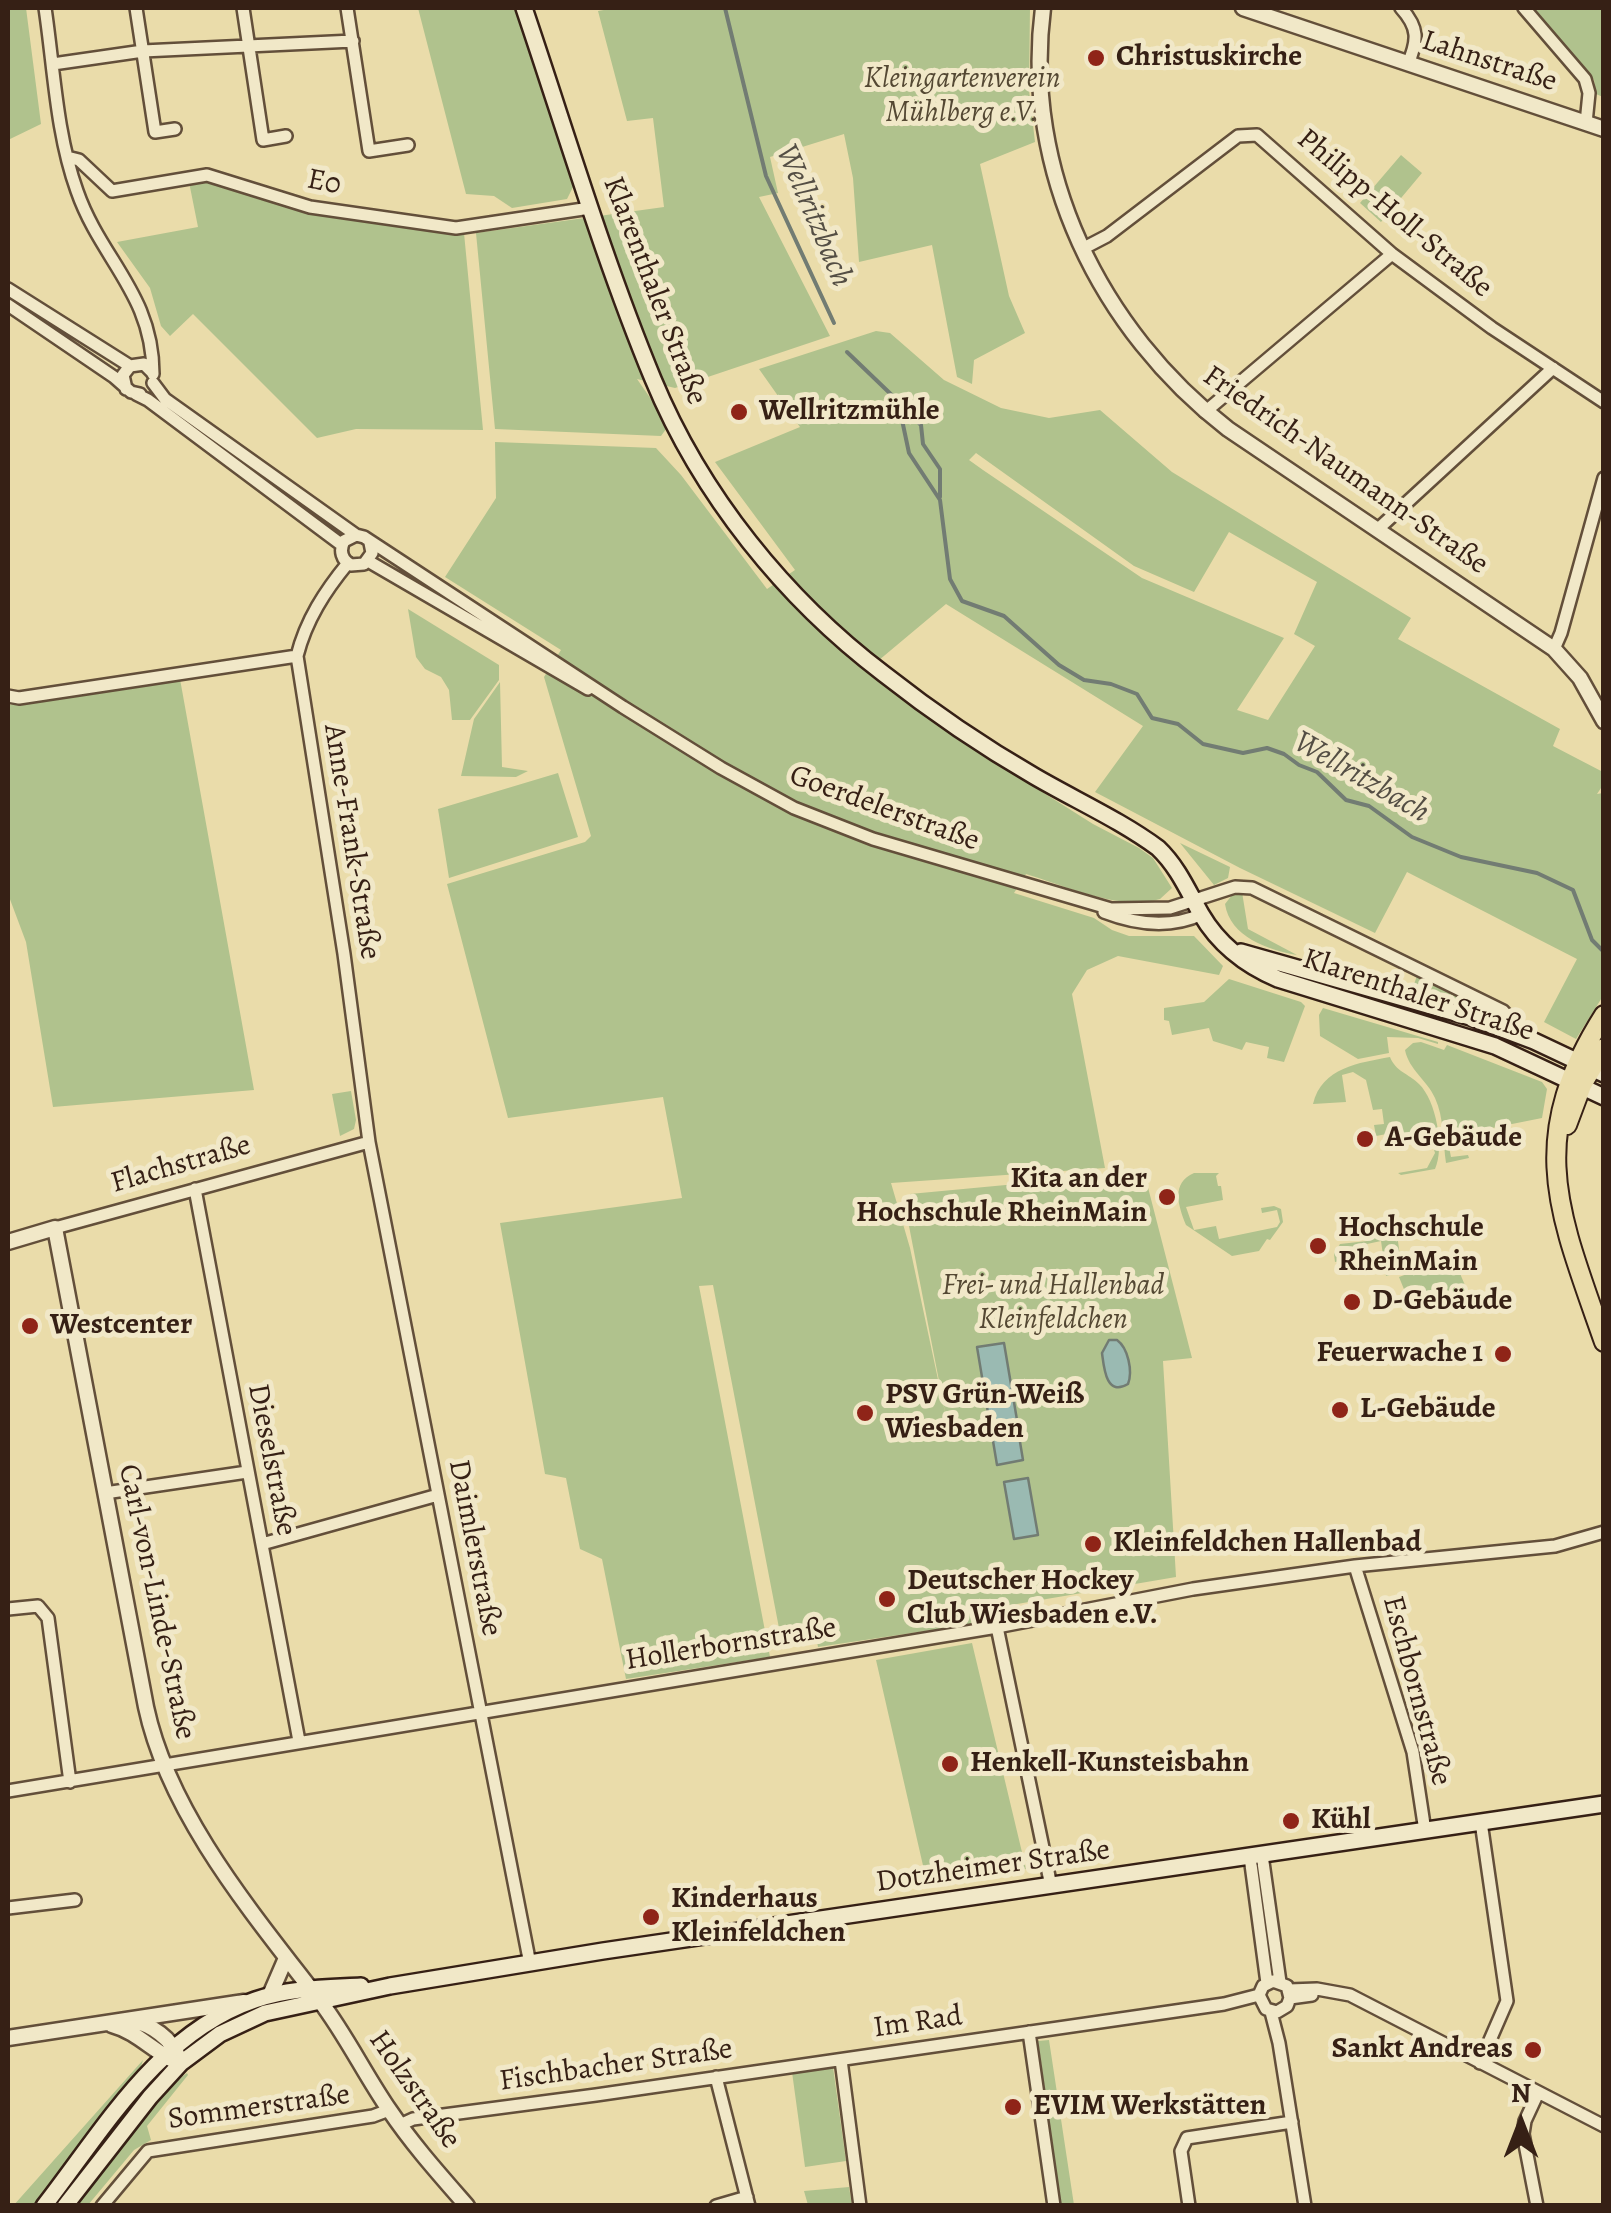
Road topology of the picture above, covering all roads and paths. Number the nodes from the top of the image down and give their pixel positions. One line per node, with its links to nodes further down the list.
1 (45, 8): 13 (street)
2 (136, 8): 12 (street)
3 (243, 8): 11 (street)
4 (347, 8): 10 (street)
5 (524, 8): 23 (main road, Klarenthaler Straße)
6 (1043, 8): 24 (street, Friedrich-Naumann-Straße)
7 (1243, 8): 14 (street, Lahnstraße)
8 (1401, 8): 14 (street)
9 (1524, 8): 15 (street)
10 (353, 41): 11 (street); 21 (street)
11 (250, 46): 12 (street); 20 (street)
12 (143, 51): 13 (street); 18 (street)
13 (53, 64): 22 (street)
14 (1408, 64): 15 (street, Lahnstraße)
15 (1586, 124): 17 (street, Lahnstraße)
16 (174, 129): 18 (street)
17 (1604, 129)
18 (156, 132): 19 (street)
19 (142, 134)
20 (286, 136)
21 (408, 146)
22 (66, 157): 23 (street, E0); 28 (street)
23 (590, 208): 47 (main road, Klarenthaler Straße)
24 (1082, 249): 25 (street, Philipp-Holl-Straße); 34 (street, Friedrich-Naumann-Straße)
25 (1392, 254): 30 (street, Philipp-Holl-Straße); 34 (street)
26 (14, 292): 27 (street); 29 (street, Goerdelerstraße)
27 (9, 309): 32 (street)
28 (144, 318): 29 (street); 31 (street)
29 (132, 365): 31 (street, Goerdelerstraße); 32 (street)
30 (1553, 368): 33 (street, Philipp-Holl-Straße); 36 (street)
31 (153, 379): 32 (street); 37 (street, Goerdelerstraße)
32 (131, 392): 39 (street)
33 (1604, 402)
34 (1205, 412): 36 (street, Friedrich-Naumann-Straße)
35 (1604, 478): 42 (street)
36 (1377, 530): 42 (street, Friedrich-Naumann-Straße)
37 (356, 535): 38 (street, Goerdelerstraße); 39 (street)
38 (370, 543): 40 (street); 45 (street, Goerdelerstraße)
39 (342, 545): 41 (street)
40 (368, 561): 41 (street); 45 (street, Goerdelerstraße)
41 (348, 563): 43 (street)
42 (1554, 648): 46 (street, Friedrich-Naumann-Straße)
43 (297, 656): 44 (street); 54 (street, Anne-Frank-Straße)
44 (8, 696)
45 (623, 707): 47 (street, Goerdelerstraße)
46 (1604, 721)
47 (1198, 908): 48 (main road, Klarenthaler Straße); 50 (street, Klarenthaler Straße)
48 (1220, 940): 50 (main road, Klarenthaler Straße); 52 (main road, Klarenthaler Straße)
49 (1604, 1015): 52 (main road)
50 (1518, 1035): 52 (main road, Klarenthaler Straße)
51 (1604, 1048): 52 (main road)
52 (1584, 1073): 53 (main road, Klarenthaler Straße); 58 (main road)
53 (1604, 1097)
54 (369, 1142): 55 (street, Flachstraße); 61 (street, Daimlerstraße)
55 (195, 1189): 56 (street, Flachstraße); 59 (street, Dieselstraße)
56 (55, 1228): 57 (street, Flachstraße); 60 (street, Carl-von-Linde-Straße)
57 (8, 1242)
58 (1604, 1342)
59 (247, 1472): 60 (street); 63 (street, Dieselstraße)
60 (105, 1493): 69 (street, Carl-von-Linde-Straße)
61 (438, 1494): 63 (street); 67 (street, Daimlerstraße)
62 (1604, 1532): 64 (street, Hollerbornstraße)
63 (262, 1544): 68 (street, Dieselstraße)
64 (1354, 1566): 66 (street, Hollerbornstraße); 74 (street, Eschbornstraße)
65 (8, 1608): 70 (street)
66 (997, 1627): 67 (street, Hollerbornstraße); 76 (street)
67 (480, 1711): 68 (street, Hollerbornstraße); 80 (street, Daimlerstraße)
68 (300, 1740): 69 (street, Hollerbornstraße)
69 (162, 1766): 70 (street, Hollerbornstraße); 79 (street, Carl-von-Linde-Straße)
70 (70, 1782): 71 (street, Hollerbornstraße)
71 (8, 1791)
72 (1604, 1804): 73 (main road, Dotzheimer Straße)
73 (1481, 1822): 74 (main road, Dotzheimer Straße); 92 (street)
74 (1425, 1831): 75 (main road, Dotzheimer Straße)
75 (1256, 1856): 76 (main road, Dotzheimer Straße); 81 (street)
76 (1050, 1886): 80 (main road, Dotzheimer Straße)
77 (74, 1900): 78 (street)
78 (8, 1908)
79 (286, 1958): 82 (street); 83 (street, Carl-von-Linde-Straße)
80 (530, 1964): 83 (main road, Dotzheimer Straße)
81 (1281, 1988): 85 (street); 85 (street); 92 (street)
82 (270, 1996): 83 (main road); 84 (main road)
83 (316, 1996): 90 (main road); 95 (street, Holzstraße)
84 (252, 2001): 86 (street); 90 (main road)
85 (1268, 2006): 88 (street, Im Rad); 96 (street)
86 (127, 2020): 87 (street); 90 (street)
87 (102, 2024): 89 (street); 90 (street)
88 (1029, 2032): 91 (street, Im Rad); 106 (street)
89 (8, 2038)
90 (173, 2056): 100 (main road); 101 (main road)
91 (840, 2060): 93 (street, Fischbacher Straße); 105 (street, Im Rad)
92 (1480, 2062): 94 (street)
93 (716, 2077): 97 (street, Fischbacher Straße); 99 (street)
94 (1538, 2092): 98 (street); 109 (street)
95 (389, 2110): 97 (street, Holzstraße); 102 (street, Sommerstraße)
96 (1292, 2122): 107 (street); 108 (street)
97 (400, 2125): 103 (street, Holzstraße)
98 (1604, 2126)
99 (748, 2201): 104 (street)
100 (44, 2206)
101 (65, 2206)
102 (102, 2206)
103 (468, 2206)
104 (716, 2206)
105 (860, 2206)
106 (1054, 2206)
107 (1189, 2206)
108 (1304, 2206)
109 (1537, 2206)

